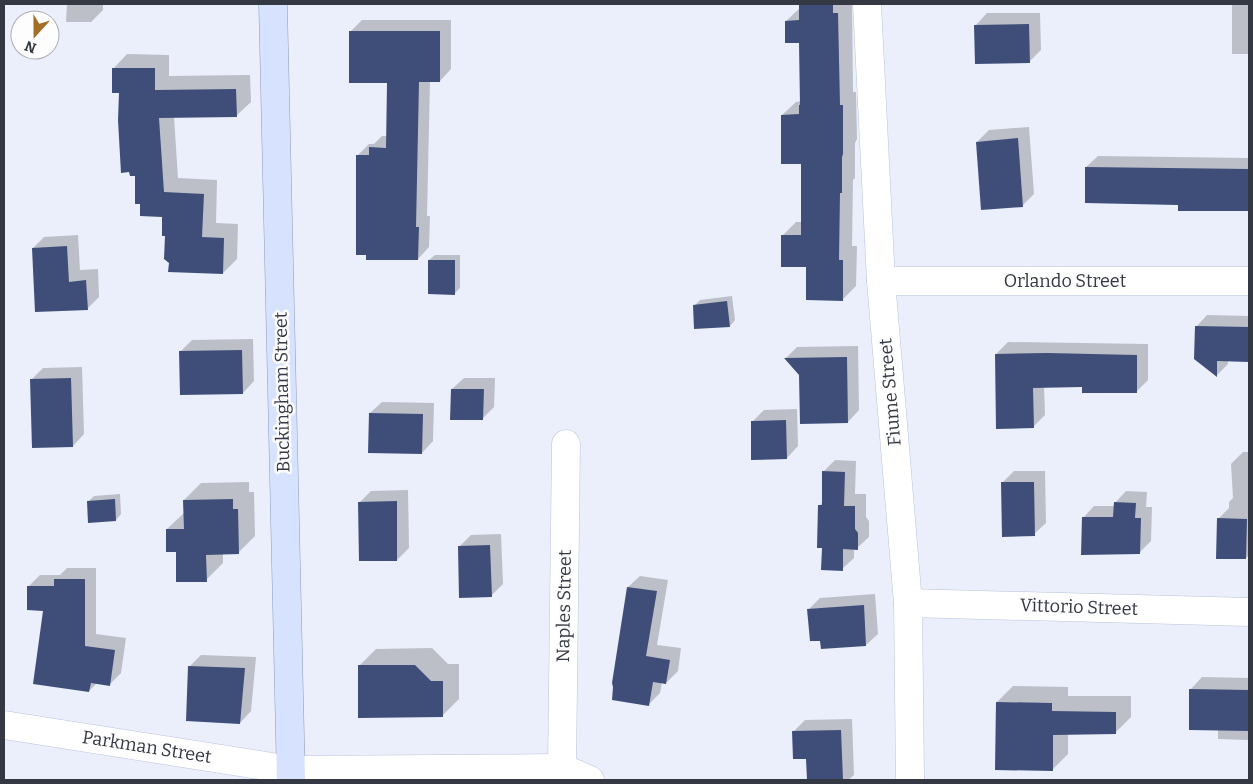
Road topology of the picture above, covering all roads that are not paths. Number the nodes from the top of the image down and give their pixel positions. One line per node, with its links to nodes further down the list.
1 (273, 4): 10 (main road, Buckingham Street)
2 (868, 4): 3 (street, Fiume Street)
3 (880, 281): 4 (street, Orlando Street); 6 (street, Fiume Street)
4 (1249, 281)
5 (566, 444): 9 (street, Naples Street)
6 (908, 603): 7 (street, Vittorio Street); 12 (street, Fiume Street)
7 (1249, 612)
8 (4, 725): 10 (street, Parkman Street)
9 (562, 768): 10 (street, Parkman Street); 11 (street)
10 (291, 775)
11 (590, 780)
12 (910, 780)

